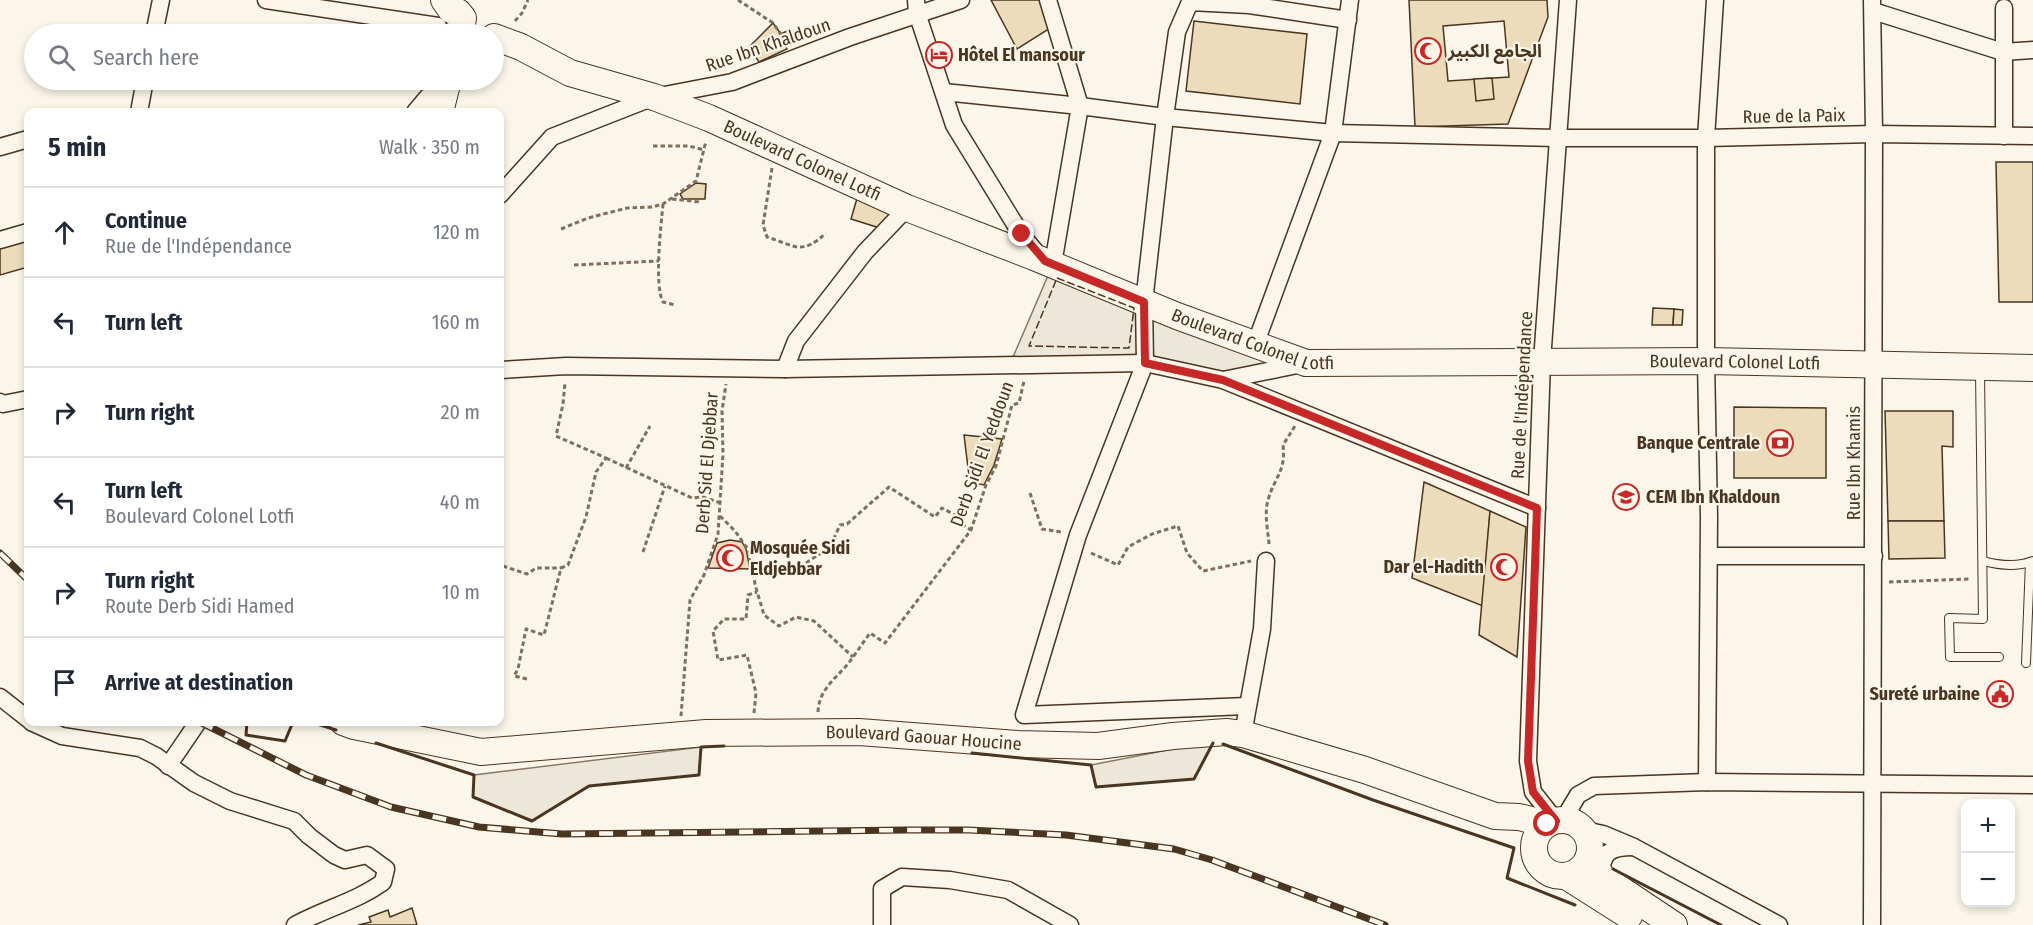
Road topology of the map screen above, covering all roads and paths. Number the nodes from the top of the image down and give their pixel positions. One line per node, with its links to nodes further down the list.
1 (161, 0): 16 (street)
2 (266, 0): 15 (street)
3 (528, 0): 15 (path)
4 (738, 0): 20 (path)
5 (961, 0): 12 (street, Rue Ibn Khaldoun)
6 (1048, 0): 26 (street)
7 (1350, 0): 14 (street)
8 (1568, 0): 36 (street, Rue de l'Indépendance)
9 (1715, 0): 37 (street)
10 (1249, 3): 14 (street); 30 (street)
11 (1872, 6): 19 (street); 33 (street, Rue Ibn Khamis)
12 (916, 7): 20 (street, Rue Ibn Khaldoun); 24 (street)
13 (2004, 8): 19 (street)
14 (1348, 20): 32 (street)
15 (459, 22)
16 (156, 24)
17 (504, 40): 25 (main road, Boulevard Colonel Lotfi)
18 (2033, 50): 19 (street)
19 (2003, 51): 34 (street)
20 (795, 58): 25 (street, Rue Ibn Khaldoun)
21 (143, 90): 27 (street)
22 (434, 90): 28 (street)
23 (446, 90): 29 (main road)
24 (944, 92): 26 (street, Rue de la Paix); 53 (street)
25 (654, 97): 31 (main road, Boulevard Colonel Lotfi); 43 (street, Rue Ibn Khaldoun)
26 (1080, 106): 30 (street, Rue de la Paix); 53 (street)
27 (140, 108)
28 (418, 108)
29 (441, 108)
30 (1165, 117): 32 (street, Rue de la Paix); 55 (street)
31 (709, 118): 41 (main road, Boulevard Colonel Lotfi); 42 (path)
32 (1333, 134): 36 (street, Rue de la Paix); 57 (street)
33 (1874, 134): 34 (street, Rue de la Paix); 37 (street, Rue de la Paix); 64 (street, Rue Ibn Khamis)
34 (2004, 136): 35 (street, Rue de la Paix)
35 (2033, 136)
36 (1557, 138): 37 (street, Rue de la Paix); 58 (street, Rue de l'Indépendance)
37 (1706, 138): 59 (street)
38 (24, 140): 40 (street)
39 (653, 146): 42 (path)
40 (0, 147)
41 (775, 148): 47 (main road, Boulevard Colonel Lotfi); 50 (path)
42 (704, 150): 44 (path)
43 (504, 190)
44 (670, 199): 45 (path); 46 (path)
45 (700, 202)
46 (663, 204): 48 (path); 52 (path)
47 (907, 208): 53 (main road, Boulevard Colonel Lotfi); 68 (street)
48 (561, 230)
49 (24, 233): 51 (street)
50 (826, 233)
51 (0, 240)
52 (659, 261): 54 (path); 56 (path)
53 (1049, 263): 55 (main road, Boulevard Colonel Lotfi)
54 (574, 265)
55 (1144, 302): 57 (main road, Boulevard Colonel Lotfi); 60 (street)
56 (675, 305)
57 (1255, 345): 61 (main road, Boulevard Colonel Lotfi)
58 (1542, 361): 59 (main road, Boulevard Colonel Lotfi); 61 (main road, Boulevard Colonel Lotfi); 80 (street, Rue de l'Indépendance)
59 (1706, 361): 64 (main road, Boulevard Colonel Lotfi); 85 (street)
60 (1145, 363): 62 (street); 70 (street); 83 (street)
61 (1306, 363): 70 (street)
62 (1023, 364): 68 (street); 82 (path, Derb Sidi El Yeddoun)
63 (566, 366): 65 (street); 69 (street); 75 (path)
64 (1873, 366): 66 (main road, Boulevard Colonel Lotfi); 86 (street, Rue Ibn Khamis)
65 (729, 367): 68 (street); 79 (path, Derb Sid El Djebbar)
66 (1980, 367): 67 (main road, Boulevard Colonel Lotfi); 88 (lane)
67 (2033, 368)
68 (785, 369)
69 (504, 370)
70 (1223, 380): 80 (street)
71 (24, 400): 72 (street)
72 (0, 402)
73 (1299, 420): 87 (path)
74 (650, 426): 76 (path)
75 (606, 458): 76 (path); 92 (path)
76 (626, 468): 77 (path)
77 (665, 486): 79 (path); 84 (path)
78 (1030, 493): 83 (path)
79 (721, 502): 81 (path, Derb Sid El Djebbar)
80 (1537, 508): 115 (street, Rue de l'Indépendance)
81 (720, 516): 95 (path); 109 (path, Derb Sid El Djebbar)
82 (971, 530): 90 (path); 96 (path, Derb Sidi El Yeddoun)
83 (1076, 540): 87 (path); 101 (street)
84 (643, 552)
85 (1709, 555): 86 (street); 111 (street)
86 (1874, 556): 94 (street, Rue Ibn Khamis)
87 (1267, 559): 101 (street)
88 (1983, 561): 89 (lane); 93 (lane)
89 (2032, 561): 98 (lane)
90 (806, 562)
91 (504, 566): 92 (path)
92 (561, 568): 99 (path)
93 (1983, 578): 94 (path); 97 (lane)
94 (1874, 583): 112 (street, Rue Ibn Khamis)
95 (757, 592): 96 (path); 106 (path)
96 (853, 657): 107 (path, Derb Sidi El Yeddoun)
97 (1999, 657)
98 (2026, 663)
99 (527, 679)
100 (0, 697): 102 (street)
101 (1247, 706): 108 (street)
102 (24, 715)
103 (42, 726): 110 (street)
104 (195, 726): 110 (street)
105 (354, 726): 109 (main road, Boulevard Gaouar Houcine)
106 (752, 733): 107 (main road, Boulevard Gaouar Houcine); 109 (main road, Boulevard Gaouar Houcine)
107 (817, 733): 108 (main road, Boulevard Gaouar Houcine)
108 (1243, 734): 114 (main road, Boulevard Gaouar Houcine)
109 (680, 735)
110 (168, 766): 119 (street)
111 (1707, 782): 112 (street); 115 (street)
112 (1871, 782): 113 (street); 125 (street, Rue Ibn Khamis)
113 (2033, 785)
114 (1494, 816): 115 (main road); 117 (main road)
115 (1577, 840): 116 (street); 116 (street); 117 (main road); 118 (main road); 123 (main road)
116 (1634, 847): 124 (street)
117 (1534, 849): 118 (main road)
118 (1566, 876): 122 (main road)
119 (296, 925)
120 (882, 925): 121 (street)
121 (1070, 925)
122 (1642, 925)
123 (1674, 925)
124 (1779, 925)
125 (1872, 925)

